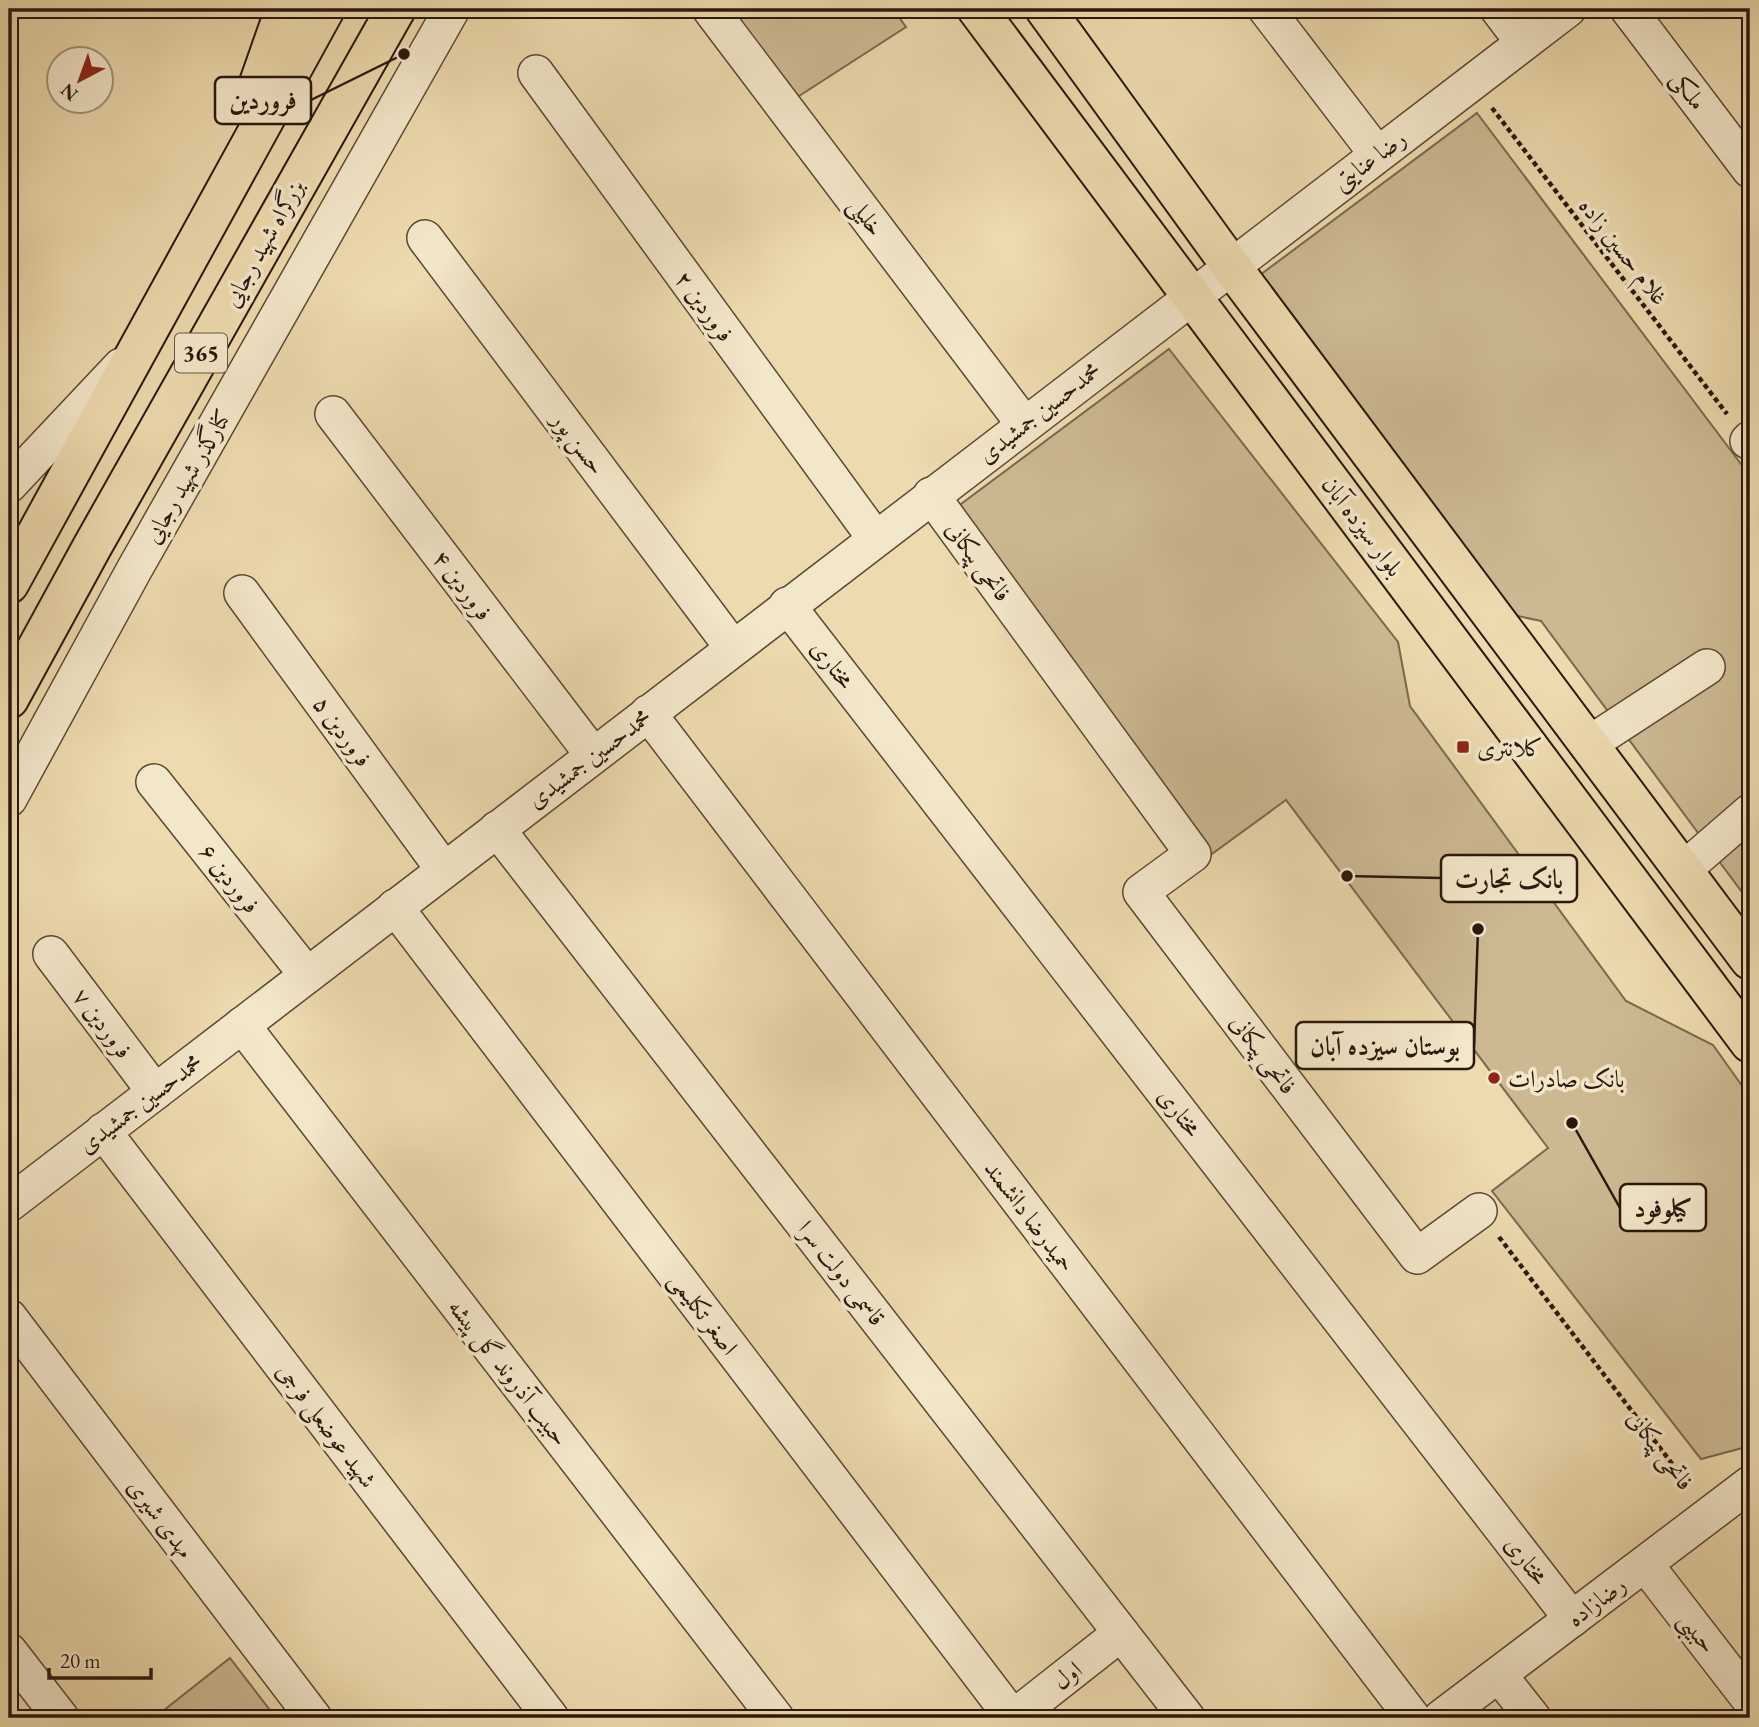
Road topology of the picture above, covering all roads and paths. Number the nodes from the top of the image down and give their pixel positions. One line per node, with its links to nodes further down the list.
1 (285, 9): 17 (main road)
2 (325, 9): 17 (main road, 365)
3 (396, 9): 33 (main road, بزرگراه شهید رجایی / 365)
4 (452, 9): 38 (street, کنارگذر شهید رجایی)
5 (710, 9): 23 (street, خلیلی)
6 (976, 9): 20 (main road, بلوار سیزده آبان)
7 (1045, 9): 19 (main road, بلوار سیزده آبان)
8 (1266, 9): 15 (street)
9 (1498, 9): 12 (street)
10 (1568, 9): 12 (street, رضا عنایتی)
11 (1628, 9): 16 (street, ملکی)
12 (1524, 42): 14 (street, رضا عنایتی)
13 (536, 73): 27 (street, فروردین ۲)
14 (1472, 82): 15 (street, رضا عنایتی); 24 (path, غلام حسین زاده)
15 (1377, 154): 19 (street, رضا عنایتی)
16 (1750, 170)
17 (219, 199): 21 (main road, 365)
18 (425, 238): 31 (street, حسن پور)
19 (1231, 266): 20 (street, رضا عنایتی); 35 (main road, بلوار سیزده آبان)
20 (1180, 304): 23 (street, محمدحسین جمشیدی); 48 (main road, بلوار سیزده آبان)
21 (137, 348): 25 (street); 28 (main road, 365)
22 (333, 414): 36 (street, فروردین ۴)
23 (1024, 424): 26 (street, محمدحسین جمشیدی)
24 (1749, 440)
25 (9, 485)
26 (932, 495): 27 (street, محمدحسین جمشیدی); 52 (street, فاتحی پیکانی)
27 (875, 538): 30 (street, محمدحسین جمشیدی)
28 (9, 584)
29 (242, 593): 41 (street, فروردین ۵)
30 (787, 605): 31 (street, محمدحسین جمشیدی); 57 (street, مختاری)
31 (733, 648): 34 (street, محمدحسین جمشیدی)
32 (1707, 667): 35 (street)
33 (9, 699)
34 (648, 713): 36 (street, محمدحسین جمشیدی); 68 (street, حمیدرضا دانشمند)
35 (1589, 744): 42 (main road, بلوار سیزده آبان)
36 (593, 755): 40 (street, محمدحسین جمشیدی)
37 (154, 782): 46 (street, فروردین ۶)
38 (9, 799)
39 (1750, 812): 42 (street)
40 (497, 829): 41 (street, محمدحسین جمشیدی); 58 (street, قاسمی دولت سرا)
41 (444, 870): 43 (street, محمدحسین جمشیدی)
42 (1683, 870): 45 (main road, بلوار سیزده آبان)
43 (395, 907): 46 (street, محمدحسین جمشیدی); 66 (street, اصغر تکلیمی)
44 (51, 954): 49 (street, فروردین ۷)
45 (1750, 960)
46 (307, 975): 47 (street, محمدحسین جمشیدی)
47 (242, 1025): 49 (street, محمدحسین جمشیدی); 65 (street, حبیب آذروند گل پیشه)
48 (1750, 1043)
49 (155, 1092): 50 (street, محمدحسین جمشیدی)
50 (103, 1131): 51 (street, محمدحسین جمشیدی); 64 (street, شهید عوضعلی فرجی)
51 (9, 1204)
52 (1479, 1211): 55 (path, فاتحی پیکانی)
53 (9, 1318): 63 (street, مهدی شیری)
54 (1750, 1484): 55 (street, رضازاده)
55 (1710, 1514): 56 (street, رضازاده)
56 (1645, 1564): 57 (street, رضازاده); 61 (street, حبیبی)
57 (1572, 1619): 60 (street, رضازاده)
58 (1121, 1633): 66 (street, اول); 67 (street, قاسمی دولت سرا)
59 (9, 1651): 62 (street)
60 (1499, 1675): 69 (street, رضازاده); 70 (street)
61 (1750, 1700)
62 (61, 1718)
63 (314, 1718)
64 (551, 1718)
65 (776, 1718)
66 (1013, 1718)
67 (1187, 1718)
68 (1413, 1718)
69 (1441, 1718)
70 (1532, 1718)

